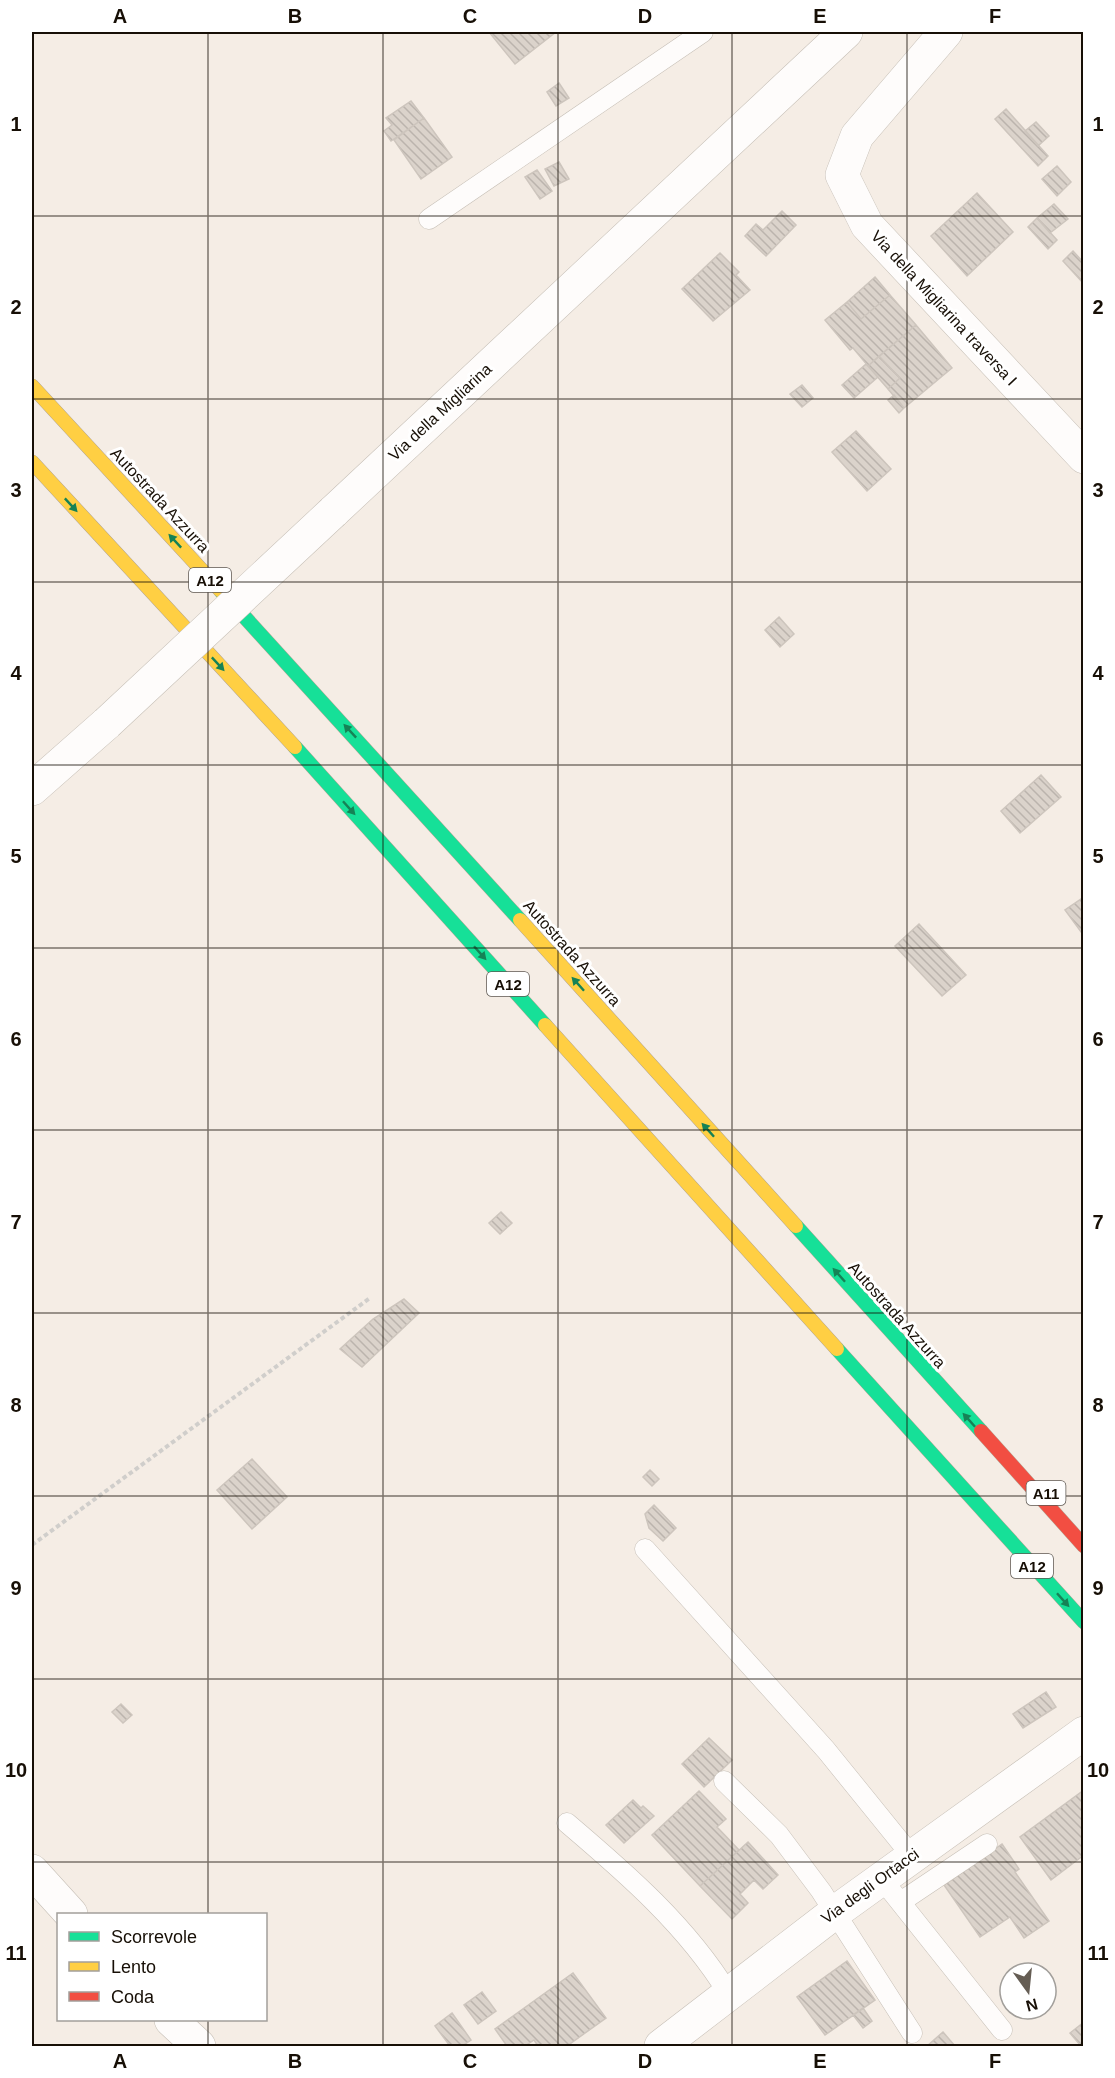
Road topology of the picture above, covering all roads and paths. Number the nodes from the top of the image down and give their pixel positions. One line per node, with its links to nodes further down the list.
1 (703, 32): 4 (lane)
2 (846, 32): 8 (street, Via della Migliarina, bridge)
3 (946, 32): 6 (street, Via della Migliarina traversa I)
4 (429, 219)
5 (32, 386): 10 (highway, Autostrada Azzurra / A12, one-way to 5)
6 (1083, 457)
7 (32, 462): 15 (highway, A12, one-way to 15)
8 (32, 789)
9 (370, 1298): 12 (path)
10 (1008, 1463): 11 (highway, A11); 13 (highway, Autostrada Azzurra / A12)
11 (1083, 1523)
12 (32, 1545)
13 (1083, 1546)
14 (645, 1549): 20 (lane)
15 (1083, 1622)
16 (1083, 1733): 20 (street, Via degli Ortacci)
17 (724, 1781): 24 (lane)
18 (567, 1823): 25 (lane)
19 (987, 1844): 22 (lane)
20 (911, 1855): 22 (street, Via degli Ortacci)
21 (32, 1871): 23 (street)
22 (891, 1890): 24 (street, Via degli Ortacci); 27 (lane)
23 (70, 1913)
24 (834, 1913): 25 (street, Via degli Ortacci); 28 (lane)
25 (728, 1993): 30 (street, Via degli Ortacci)
26 (173, 2021): 29 (street)
27 (1002, 2030)
28 (912, 2033)
29 (199, 2046)
30 (661, 2046)

